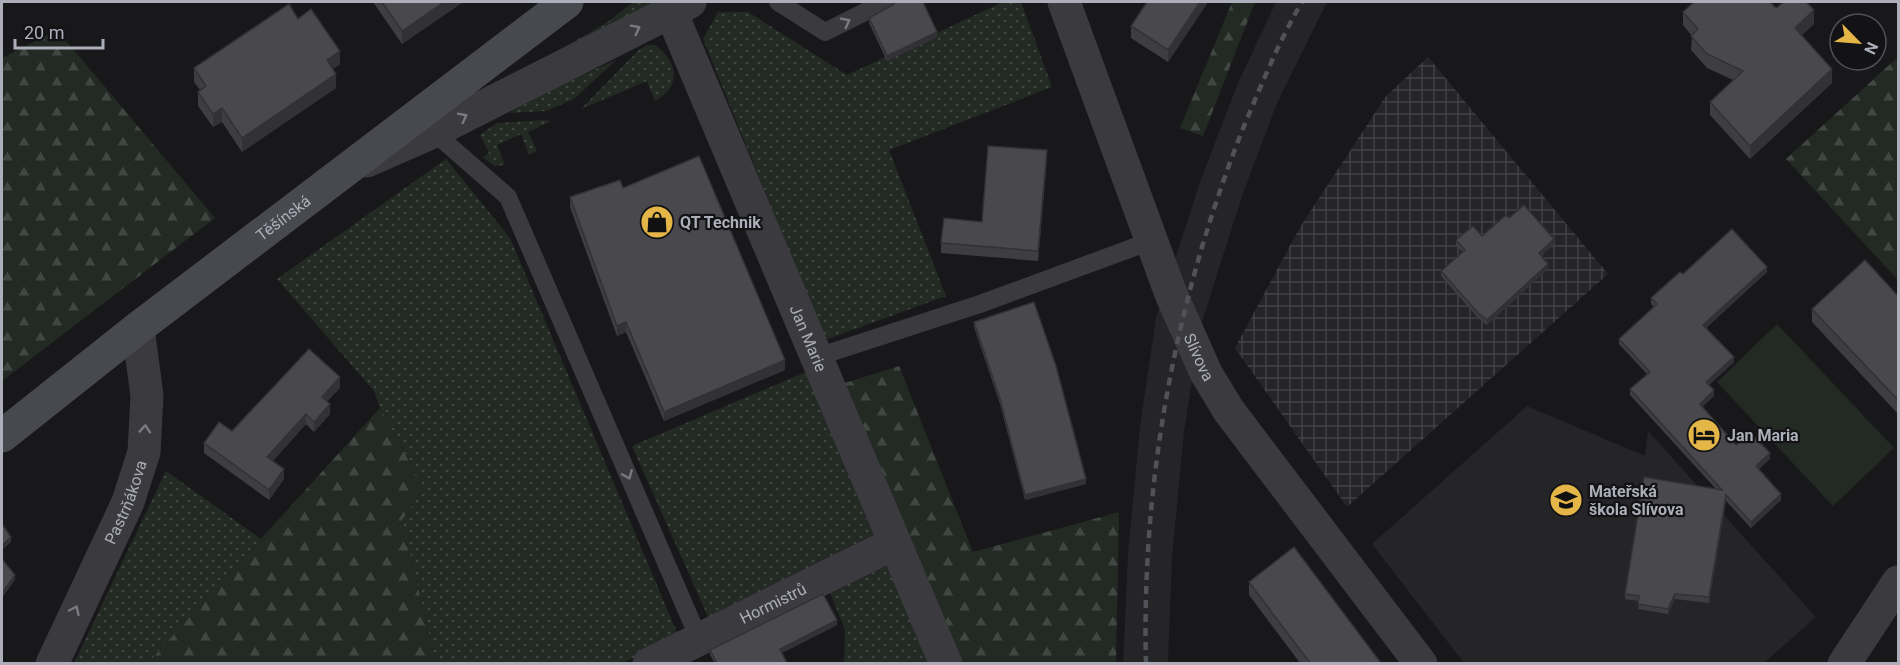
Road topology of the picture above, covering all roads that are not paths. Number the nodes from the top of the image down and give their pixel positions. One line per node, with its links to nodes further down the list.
1 (567, 2): 6 (main road, Těšínská)
2 (778, 2): 3 (lane, one-way to 3)
3 (885, 2)
4 (1064, 2): 7 (street, Slívova)
5 (681, 7): 6 (street, one-way to 5); 9 (street, Jan Marie)
6 (425, 124): 8 (main road, Těšínská); 13 (lane, one-way to 13)
7 (1151, 241): 9 (lane); 17 (street, Slívova)
8 (138, 328): 10 (main road, Těšínská); 14 (street, Pastrňákova, one-way to 8)
9 (817, 357): 11 (street, Jan Marie)
10 (2, 436)
11 (895, 543): 13 (street, Hormistrů); 16 (street, Jan Marie)
12 (1899, 582): 18 (street)
13 (699, 639): 15 (street, Hormistrů)
14 (52, 663)
15 (649, 663)
16 (946, 663)
17 (1421, 663)
18 (1844, 663)

